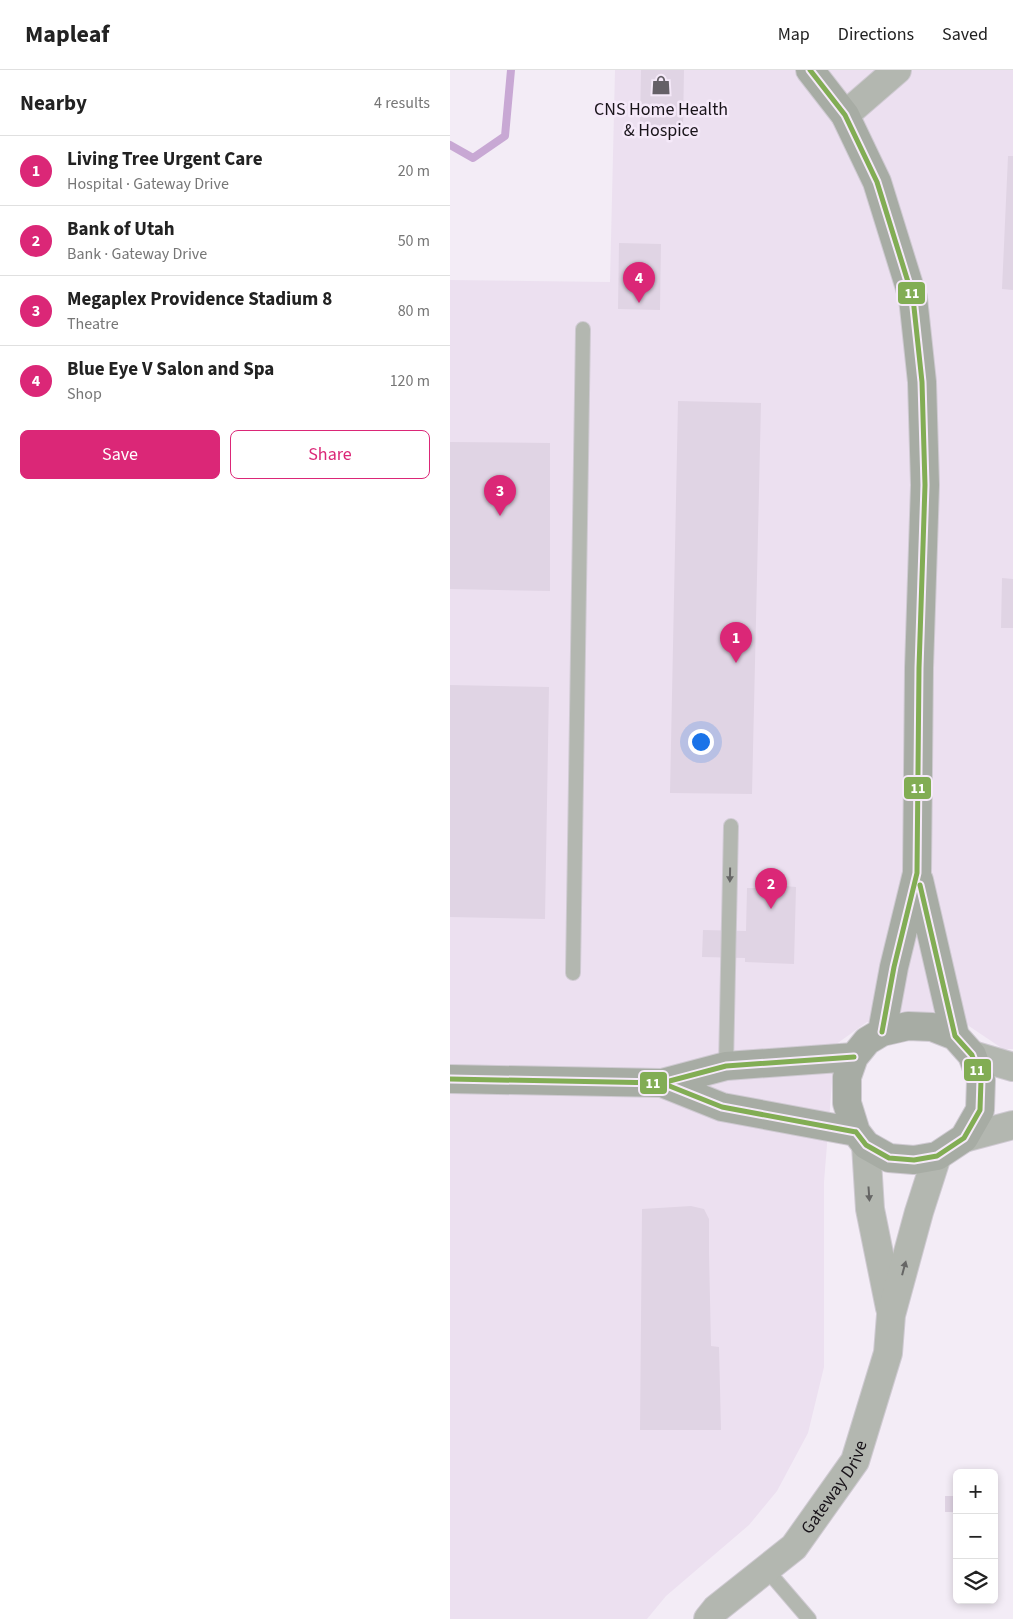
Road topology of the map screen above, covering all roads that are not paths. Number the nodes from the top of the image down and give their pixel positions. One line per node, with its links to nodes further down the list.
1 (810, 70): 3 (main road)
2 (897, 70): 3 (street)
3 (845, 115): 6 (main road)
4 (583, 328): 7 (lane)
5 (731, 826): 11 (lane, one-way to 11)
6 (917, 873): 8 (main road); 9 (main road)
7 (573, 973)
8 (882, 1032): 9 (main road); 10 (main road)
9 (963, 1046): 12 (street); 17 (main road)
10 (854, 1057): 11 (main road); 16 (main road)
11 (726, 1066): 14 (main road)
12 (1013, 1067)
13 (450, 1079): 14 (main road)
14 (662, 1083): 16 (main road)
15 (1013, 1125): 17 (street)
16 (861, 1138): 18 (main road); 19 (street, Gateway Drive, one-way to 19)
17 (964, 1138): 18 (main road)
18 (937, 1156): 19 (street, Gateway Drive, one-way to 18)
19 (891, 1315): 20 (street, Gateway Drive)
20 (766, 1569): 21 (street, Gateway Drive); 22 (lane)
21 (708, 1619)
22 (809, 1619)

